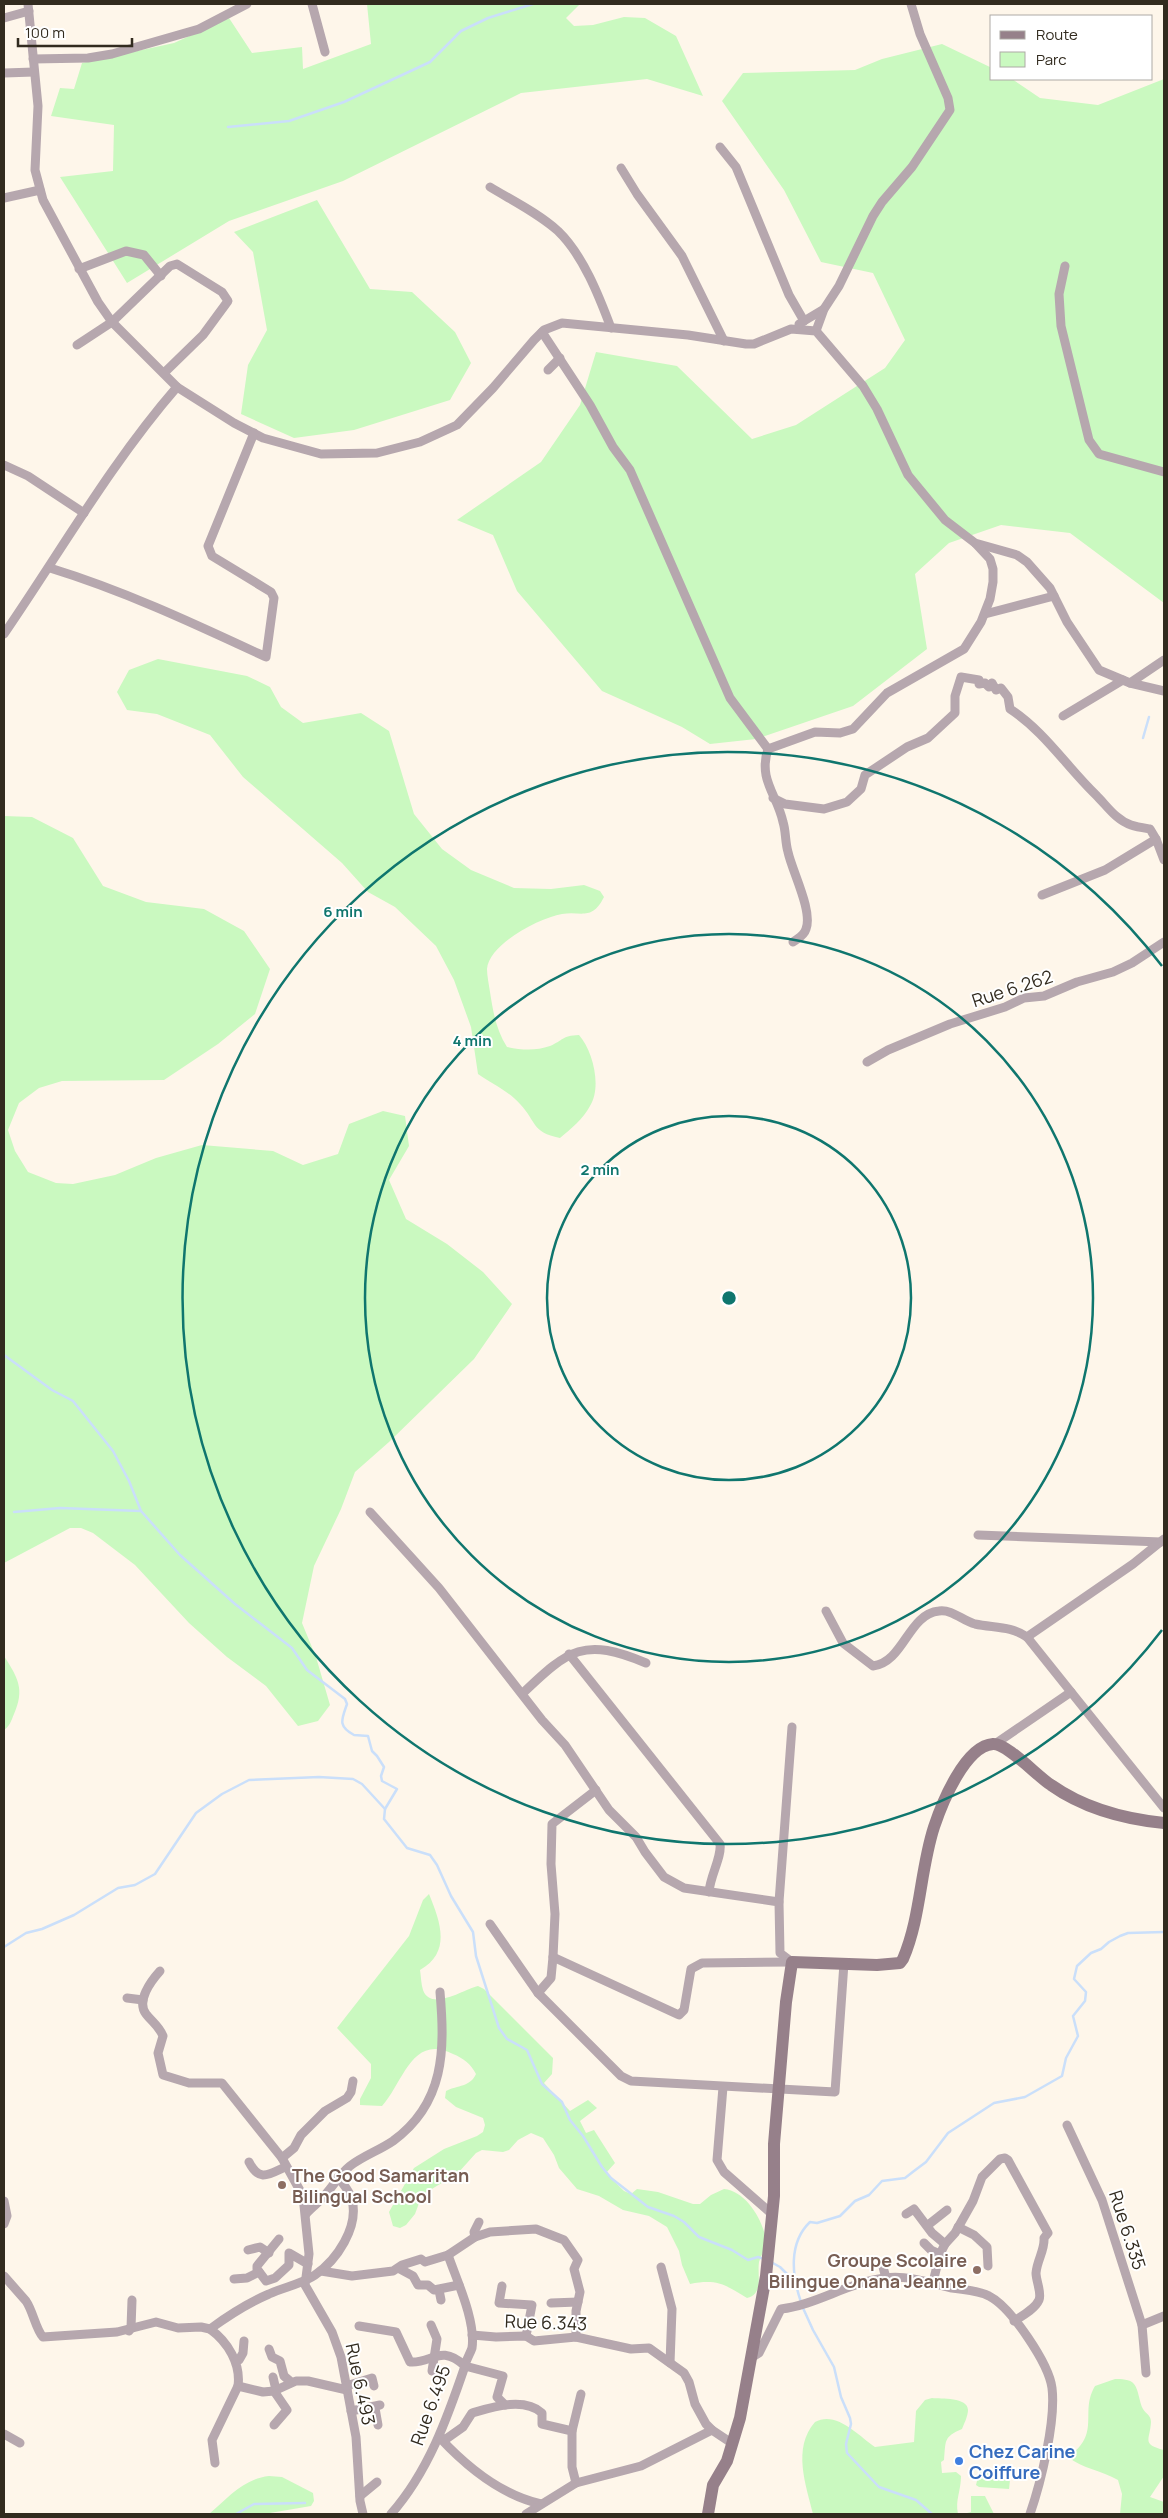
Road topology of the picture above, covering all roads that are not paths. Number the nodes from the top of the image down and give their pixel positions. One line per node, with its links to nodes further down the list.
1 (247, 4): 7 (street)
2 (312, 4): 6 (street)
3 (911, 4): 18 (street)
4 (28, 7): 5 (street); 7 (street)
5 (4, 18)
6 (326, 52)
7 (33, 60): 8 (street)
8 (34, 72): 9 (street); 13 (street)
9 (4, 73)
10 (720, 147): 19 (street)
11 (622, 168): 25 (street)
12 (490, 187): 21 (street)
13 (40, 190): 14 (street); 16 (street)
14 (4, 198)
15 (1065, 266): 33 (street)
16 (79, 268): 17 (street); 20 (street)
17 (161, 276): 20 (street); 29 (street)
18 (824, 309): 19 (street); 23 (street)
19 (804, 321): 22 (street)
20 (112, 322): 26 (street); 29 (street)
21 (611, 328): 24 (street); 25 (street)
22 (790, 329): 23 (street); 25 (street)
23 (816, 331): 35 (street)
24 (542, 332): 27 (street); 31 (street)
25 (724, 341)
26 (77, 345)
27 (560, 358): 28 (street); 44 (street)
28 (548, 370)
29 (164, 372): 30 (street)
30 (177, 387): 31 (street); 34 (street)
31 (254, 434): 36 (street)
32 (4, 465): 34 (street)
33 (1164, 472)
34 (84, 513): 36 (street)
35 (975, 543): 37 (street); 38 (street)
36 (50, 568): 39 (street)
37 (1054, 596): 38 (street); 41 (street)
38 (984, 614): 44 (street)
39 (4, 634)
40 (1164, 660): 41 (street)
41 (1127, 682): 42 (street); 43 (street)
42 (1164, 691)
43 (1064, 716)
44 (768, 749): 45 (street)
45 (773, 798): 46 (street); 49 (street)
46 (1156, 840): 47 (street); 48 (street)
47 (1164, 860)
48 (1042, 895)
49 (793, 942)
50 (1164, 942): 51 (street, Rue 6.262)
51 (867, 1062)
52 (370, 1512): 59 (street)
53 (978, 1535): 54 (street)
54 (1163, 1540): 56 (street)
55 (826, 1611): 56 (street)
56 (1027, 1637): 60 (street)
57 (569, 1654): 58 (street); 59 (street); 66 (street)
58 (646, 1663)
59 (523, 1692): 63 (street)
60 (1071, 1692): 62 (street); 64 (street)
61 (792, 1727): 67 (street)
62 (995, 1744): 65 (street); 71 (street)
63 (596, 1790): 66 (street); 69 (street)
64 (1164, 1808)
65 (1164, 1823)
66 (709, 1892): 67 (street)
67 (779, 1902): 70 (street)
68 (490, 1924): 74 (street)
69 (553, 1957): 70 (street); 74 (street)
70 (792, 1962): 71 (street); 79 (street)
71 (844, 1963): 79 (street)
72 (160, 1971): 76 (street)
73 (440, 1992): 84 (street)
74 (538, 1993): 78 (street)
75 (128, 1998): 76 (street)
76 (143, 2000): 81 (street)
77 (353, 2081): 81 (street)
78 (723, 2087): 79 (street); 89 (street)
79 (779, 2088): 89 (street)
80 (1068, 2125): 124 (street, Rue 6.335)
81 (282, 2158): 83 (street)
82 (250, 2162): 83 (street)
83 (285, 2167): 87 (street)
84 (338, 2177): 87 (street); 107 (street)
85 (4, 2201): 91 (street)
86 (947, 2210): 92 (street)
87 (306, 2214): 102 (street)
88 (906, 2214): 92 (street)
89 (773, 2215): 134 (street)
90 (479, 2222): 94 (street)
91 (4, 2224)
92 (928, 2225): 97 (street)
93 (958, 2227): 97 (street); 103 (street); 122 (street)
94 (475, 2237): 101 (street); 119 (street)
95 (279, 2239): 99 (street)
96 (924, 2243): 100 (street)
97 (945, 2244): 100 (street)
98 (248, 2250): 99 (street)
99 (269, 2253): 108 (street)
100 (940, 2254): 113 (street)
101 (448, 2255): 106 (street); 114 (street)
102 (308, 2264): 108 (street); 112 (street)
103 (988, 2266)
104 (661, 2267): 136 (street)
105 (883, 2267): 110 (street)
106 (400, 2269): 107 (street); 116 (street)
107 (321, 2271): 112 (street)
108 (259, 2272): 111 (street)
109 (4, 2276): 127 (street)
110 (886, 2278): 113 (street); 134 (street)
111 (234, 2279)
112 (305, 2280): 126 (street); 144 (street, Rue 6.493)
113 (933, 2282): 122 (street)
114 (459, 2285): 116 (street); 128 (street)
115 (502, 2286): 129 (street)
116 (439, 2290): 118 (street)
117 (132, 2300): 127 (street)
118 (441, 2300)
119 (578, 2302): 120 (street); 130 (street)
120 (552, 2303)
121 (1164, 2316): 124 (street)
122 (1014, 2320): 166 (street)
123 (430, 2325): 133 (street)
124 (1142, 2325): 139 (street, Rue 6.335)
125 (359, 2326): 133 (street, Rue 6.495)
126 (210, 2329): 127 (street); 135 (street)
127 (129, 2332)
128 (472, 2335): 129 (street, Rue 6.343); 137 (street)
129 (526, 2336): 130 (street, Rue 6.343)
130 (576, 2337): 136 (street, Rue 6.343)
131 (244, 2341): 135 (street)
132 (269, 2349): 141 (street)
133 (434, 2355): 137 (street, Rue 6.495); 138 (street)
134 (751, 2358): 156 (street)
135 (236, 2361): 142 (street)
136 (670, 2363): 152 (street, Rue 6.343)
137 (465, 2366): 147 (street); 154 (street, Rue 6.495)
138 (432, 2371)
139 (1146, 2373)
140 (273, 2377): 145 (street)
141 (291, 2382): 144 (street); 145 (street)
142 (238, 2386): 145 (street); 157 (street)
143 (374, 2386): 144 (street)
144 (346, 2388): 148 (street, Rue 6.493)
145 (275, 2391): 150 (street)
146 (581, 2394): 151 (street)
147 (505, 2405): 151 (street); 154 (street)
148 (351, 2411): 149 (street); 160 (street, Rue 6.493)
149 (378, 2425)
150 (274, 2426)
151 (572, 2430): 159 (street)
152 (712, 2430): 156 (street, Rue 6.343); 159 (street)
153 (4, 2434): 155 (street)
154 (440, 2438): 161 (street); 163 (street, Rue 6.495)
155 (20, 2443)
156 (733, 2444): 165 (street)
157 (215, 2463)
158 (377, 2482): 160 (street)
159 (576, 2483): 161 (street)
160 (360, 2496): 162 (street, Rue 6.493)
161 (541, 2504): 164 (street)
162 (363, 2514)
163 (391, 2514)
164 (526, 2514)
165 (708, 2514)
166 (1030, 2514)

